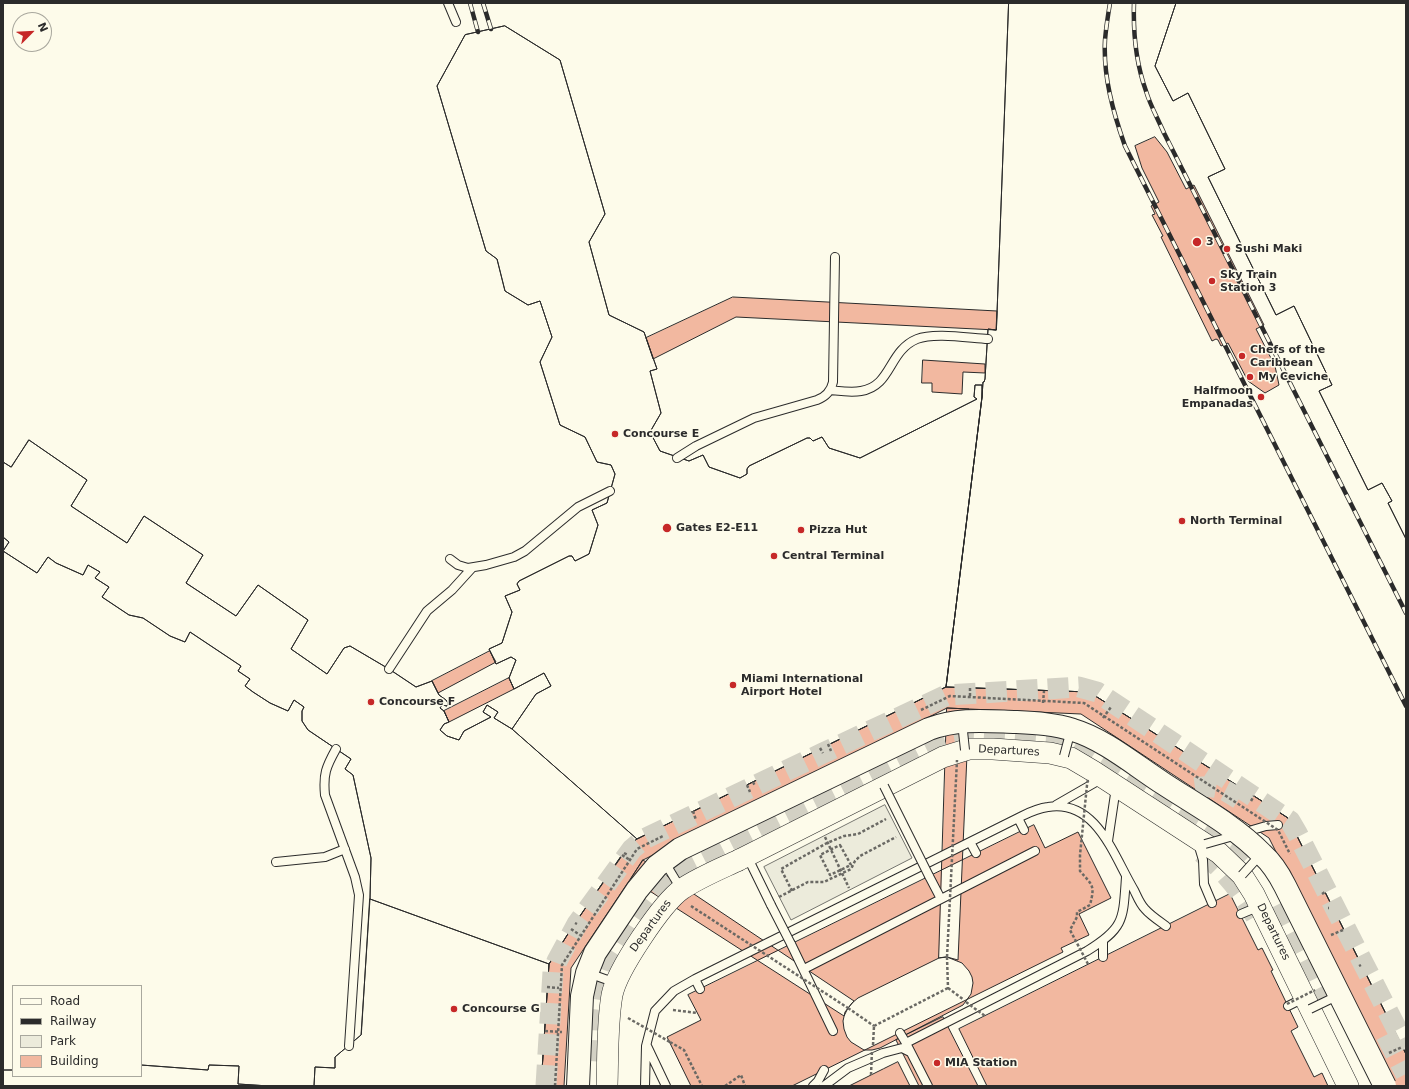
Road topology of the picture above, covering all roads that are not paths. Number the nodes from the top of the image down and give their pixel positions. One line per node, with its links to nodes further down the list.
1 (448, 3): 2 (lane)
2 (456, 22)
3 (835, 257): 5 (lane)
4 (988, 339): 5 (lane)
5 (830, 390): 6 (lane)
6 (677, 458)
7 (610, 491): 9 (lane)
8 (450, 559): 9 (lane)
9 (472, 568): 10 (lane)
10 (389, 669)
11 (961, 712): 12 (main road, bridge); 14 (lane, bridge); 32 (main road, bridge)
12 (1072, 729): 15 (lane, bridge); 23 (main road, bridge)
13 (336, 749): 27 (lane)
14 (961, 755): 15 (main road, Departures); 17 (main road, Departures)
15 (1064, 756): 26 (main road, Departures)
16 (1092, 780): 19 (lane)
17 (884, 786): 31 (main road, Departures); 37 (lane, bridge)
18 (1115, 794): 24 (lane)
19 (1055, 806): 20 (lane); 24 (lane)
20 (1018, 818): 22 (lane); 25 (lane)
21 (1278, 826): 23 (lane, bridge)
22 (1024, 830)
23 (1240, 834): 26 (lane, bridge); 30 (main road, bridge)
24 (1108, 841): 35 (lane)
25 (970, 842): 29 (lane); 46 (lane)
26 (1203, 847): 34 (main road, Departures); 38 (lane)
27 (345, 849): 33 (lane); 54 (lane)
28 (1035, 852): 37 (lane)
29 (976, 853)
30 (1262, 853): 34 (lane, bridge); 49 (main road, bridge)
31 (747, 856): 36 (main road, Departures, bridge); 44 (lane, bridge)
32 (664, 860): 36 (lane, bridge); 45 (main road, bridge)
33 (276, 862)
34 (1242, 875): 39 (main road, Departures)
35 (1126, 876): 41 (lane); 42 (lane)
36 (684, 896): 47 (main road, Departures, bridge)
37 (941, 899): 44 (lane)
38 (1212, 903)
39 (1260, 905): 40 (lane); 50 (main road, Departures)
40 (1240, 914)
41 (1166, 926)
42 (1103, 941): 43 (lane); 53 (lane)
43 (1103, 957)
44 (804, 969): 51 (lane)
45 (587, 973): 47 (lane, bridge); 58 (main road, bridge)
46 (695, 979): 48 (lane); 55 (lane)
47 (616, 983): 59 (main road, Departures, bridge)
48 (700, 989)
49 (1340, 995): 50 (lane, bridge); 66 (main road, bridge)
50 (1301, 1004): 65 (main road, Departures)
51 (832, 1031)
52 (900, 1033): 53 (lane)
53 (906, 1043): 56 (lane)
54 (349, 1046)
55 (646, 1046): 60 (lane); 61 (lane)
56 (910, 1052): 63 (lane); 64 (lane)
57 (824, 1070): 62 (lane)
58 (578, 1086)
59 (607, 1086)
60 (645, 1086)
61 (666, 1086)
62 (813, 1086)
63 (824, 1086)
64 (928, 1086)
65 (1348, 1086)
66 (1385, 1086)

